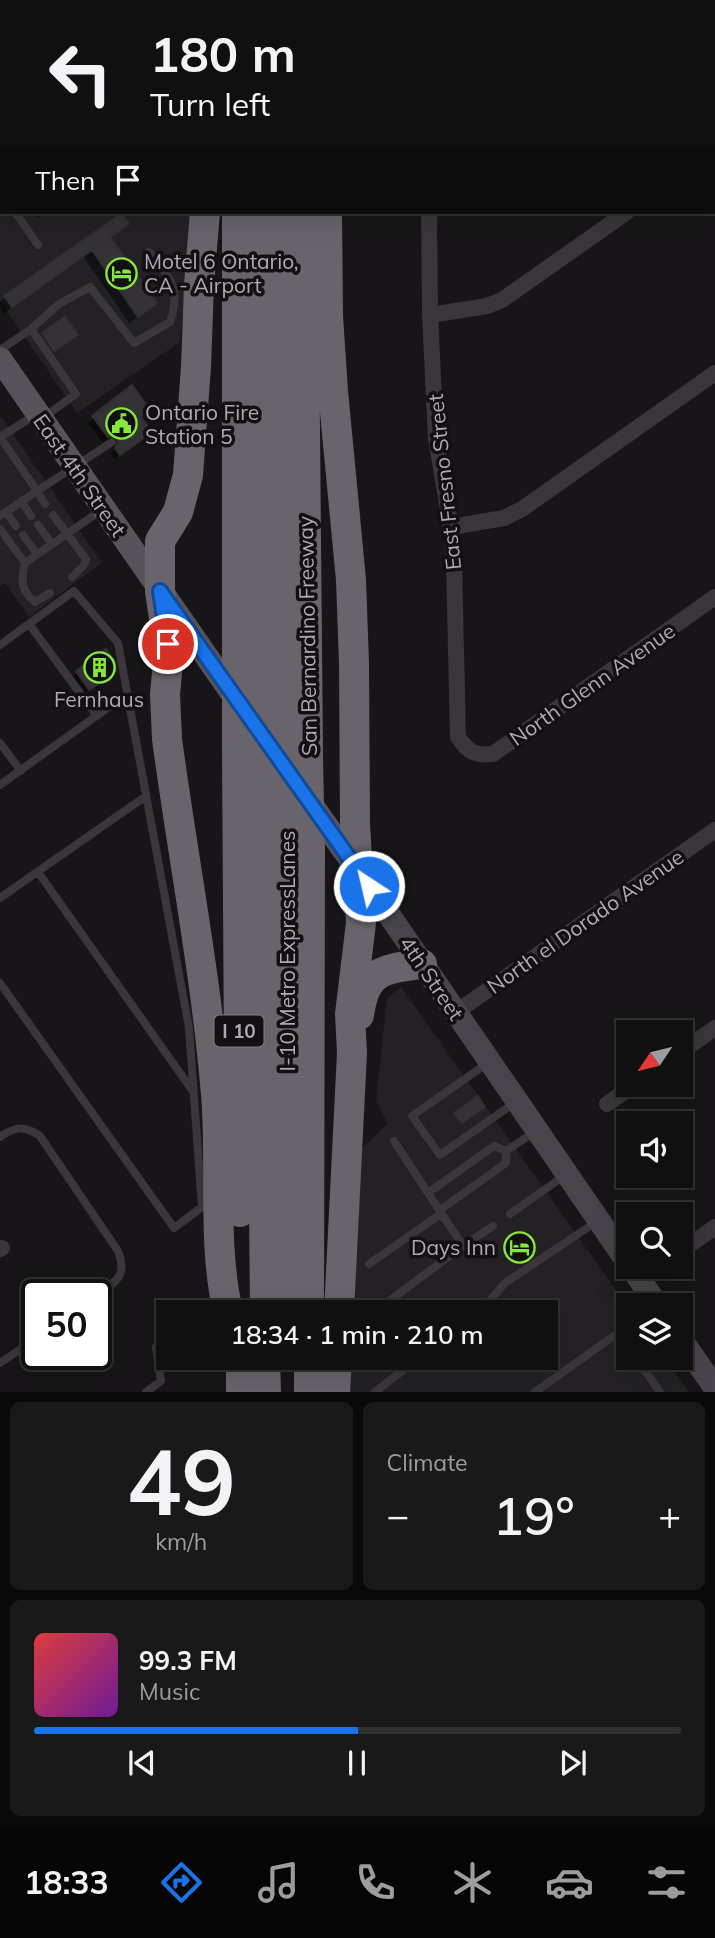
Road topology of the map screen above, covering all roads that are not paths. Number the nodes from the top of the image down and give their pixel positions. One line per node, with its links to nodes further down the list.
1 (16, 214): 10 (lane)
2 (205, 214): 37 (highway)
3 (237, 214): 81 (highway, I 10, bridge)
4 (259, 214): 82 (highway, I-10 Metro ExpressLanes, bridge)
5 (281, 214): 83 (highway, I-10 Metro ExpressLanes, bridge)
6 (303, 214): 84 (highway, San Bernardino Freeway, bridge)
7 (327, 214): 50 (highway)
8 (429, 214): 12 (street, East Fresno Street)
9 (624, 214): 12 (street)
10 (38, 245)
11 (149, 252): 13 (lane)
12 (430, 316): 29 (street, East Fresno Street)
13 (31, 329): 14 (lane); 16 (lane)
14 (2, 363): 16 (main road, East 4th Street)
15 (715, 373): 29 (street)
16 (40, 416): 17 (lane); 19 (main road, East 4th Street)
17 (0, 437): 20 (lane)
18 (111, 442): 19 (lane)
19 (75, 467): 20 (lane); 23 (main road, East 4th Street)
20 (37, 491): 21 (lane); 22 (lane)
21 (21, 501): 24 (lane); 26 (lane)
22 (45, 504)
23 (104, 509): 31 (lane); 37 (main road, East 4th Street)
24 (3, 514): 28 (lane)
25 (53, 515): 31 (lane)
26 (31, 516)
27 (38, 525): 33 (lane)
28 (16, 526)
29 (451, 527): 45 (street, East Fresno Street)
30 (0, 528): 35 (lane)
31 (66, 534): 33 (lane); 36 (lane)
32 (23, 535): 34 (lane)
33 (52, 544): 34 (lane)
34 (37, 554): 35 (lane)
35 (25, 563): 38 (lane)
36 (72, 577)
37 (160, 591): 50 (main road, 4th Street); 80 (highway)
38 (50, 593)
39 (715, 597): 45 (street, North Glenn Avenue)
40 (29, 624): 41 (lane); 42 (lane); 43 (lane)
41 (0, 645)
42 (127, 694): 43 (lane); 48 (lane)
43 (97, 716): 46 (lane)
44 (0, 743): 46 (lane)
45 (466, 749)
46 (20, 771): 47 (lane)
47 (0, 785)
48 (146, 796): 51 (lane); 60 (lane)
49 (715, 830): 55 (street, North el Dorado Avenue)
50 (359, 871): 53 (main road, 4th Street); 58 (highway)
51 (38, 872): 52 (lane); 60 (lane)
52 (0, 898)
53 (422, 964): 55 (main road, 4th Street); 58 (highway)
54 (0, 983): 60 (lane)
55 (455, 1013): 59 (main road, 4th Street)
56 (715, 1028): 57 (street)
57 (693, 1044)
58 (352, 1053): 85 (highway)
59 (489, 1062): 62 (main road, 4th Street); 62 (lane)
60 (193, 1092)
61 (617, 1097): 63 (street)
62 (516, 1101): 64 (main road, 4th Street)
63 (607, 1104)
64 (536, 1131): 67 (lane); 68 (main road, 4th Street)
65 (0, 1137): 79 (lane)
66 (394, 1141): 69 (lane)
67 (506, 1151): 69 (lane); 70 (lane)
68 (566, 1174): 71 (lane); 72 (main road, 4th Street)
69 (428, 1193): 70 (lane)
70 (441, 1212): 77 (lane); 78 (lane)
71 (510, 1214)
72 (598, 1221): 75 (main road, 4th Street); 87 (lane)
73 (493, 1226): 77 (lane)
74 (715, 1227): 76 (street)
75 (616, 1242)
76 (693, 1243)
77 (463, 1246): 86 (lane)
78 (369, 1264)
79 (112, 1285)
80 (225, 1300)
81 (240, 1300)
82 (265, 1300)
83 (288, 1300)
84 (309, 1300)
85 (340, 1300)
86 (390, 1300)
87 (490, 1300)
88 (616, 1334): 106 (lane)
89 (21, 1349): 91 (lane)
90 (693, 1356): 99 (main road)
91 (0, 1363)
92 (160, 1370): 100 (lane)
93 (248, 1370): 101 (highway)
94 (289, 1370): 102 (highway)
95 (309, 1370): 103 (highway)
96 (336, 1370): 104 (highway)
97 (403, 1370): 105 (lane)
98 (645, 1370): 107 (lane)
99 (715, 1388)
100 (146, 1392)
101 (266, 1392)
102 (289, 1392)
103 (309, 1392)
104 (335, 1392)
105 (375, 1392)
106 (535, 1392)
107 (660, 1392)

